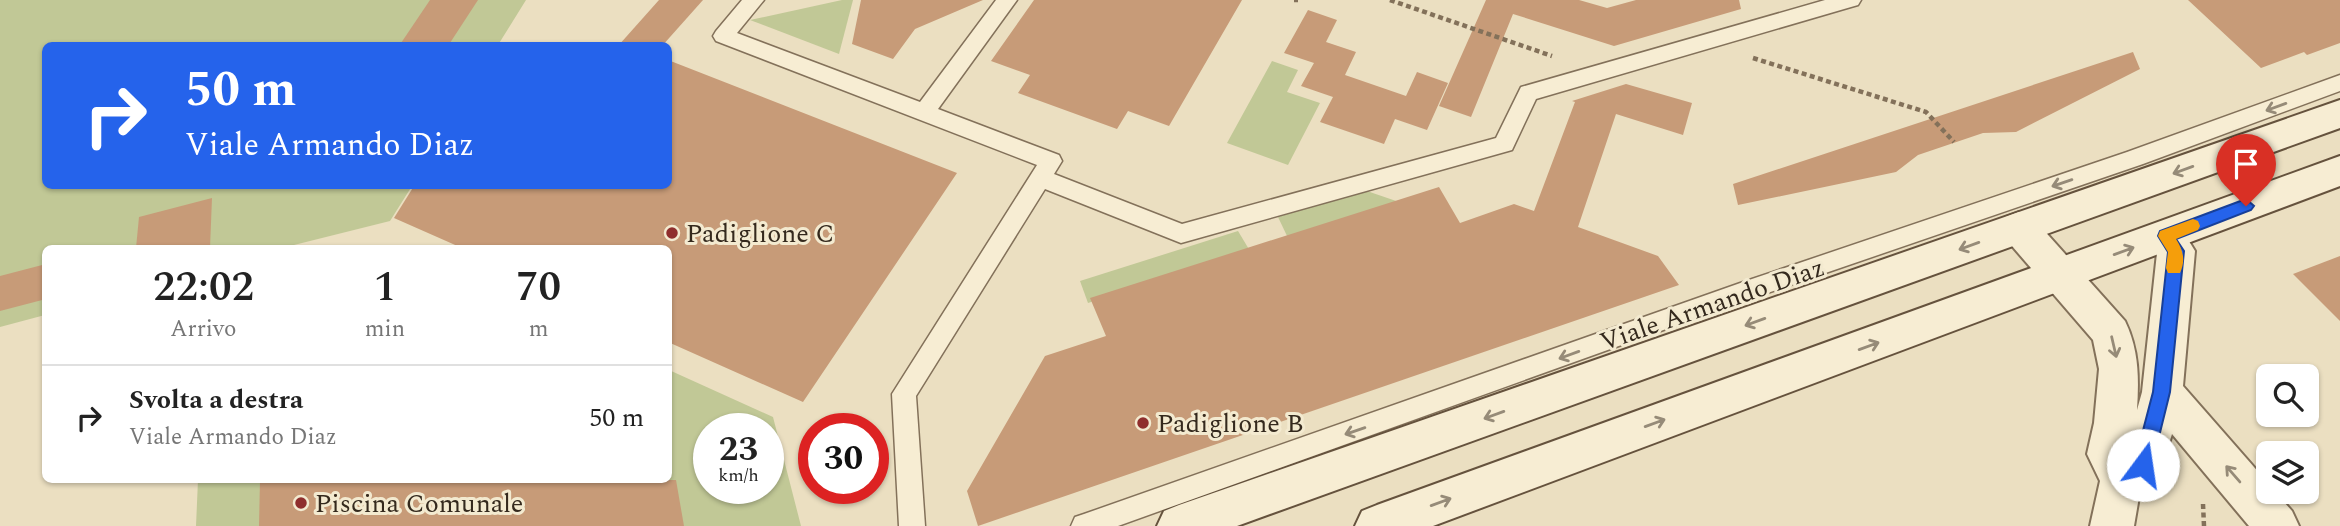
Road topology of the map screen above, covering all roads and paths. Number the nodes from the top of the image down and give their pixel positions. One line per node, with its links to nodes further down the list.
1 (754, 0): 8 (lane)
2 (1007, 0): 8 (lane)
3 (1390, 0): 6 (path)
4 (1851, 0): 5 (lane)
5 (1703, 42): 6 (lane); 10 (path)
6 (1597, 72): 12 (lane)
7 (2340, 83): 20 (lane, Viale Armando Diaz, one-way to 20)
8 (925, 112): 12 (lane)
9 (2340, 114): 13 (main road, Viale Armando Diaz, one-way to 13)
10 (1954, 142)
11 (2340, 171): 14 (main road)
12 (1040, 178): 19 (lane)
13 (2020, 228): 15 (main road); 21 (main road, Viale Armando Diaz, one-way to 21)
14 (2166, 236): 15 (main road, one-way to 14); 16 (main road)
15 (2060, 274): 17 (main road, one-way to 17); 22 (main road, one-way to 15)
16 (2162, 392): 17 (main road); 25 (main road, one-way to 16)
17 (2122, 480): 23 (main road)
18 (2202, 499): 24 (path)
19 (912, 526)
20 (1084, 526)
21 (1180, 526)
22 (1377, 526)
23 (2112, 526)
24 (2204, 526)
25 (2277, 526)

